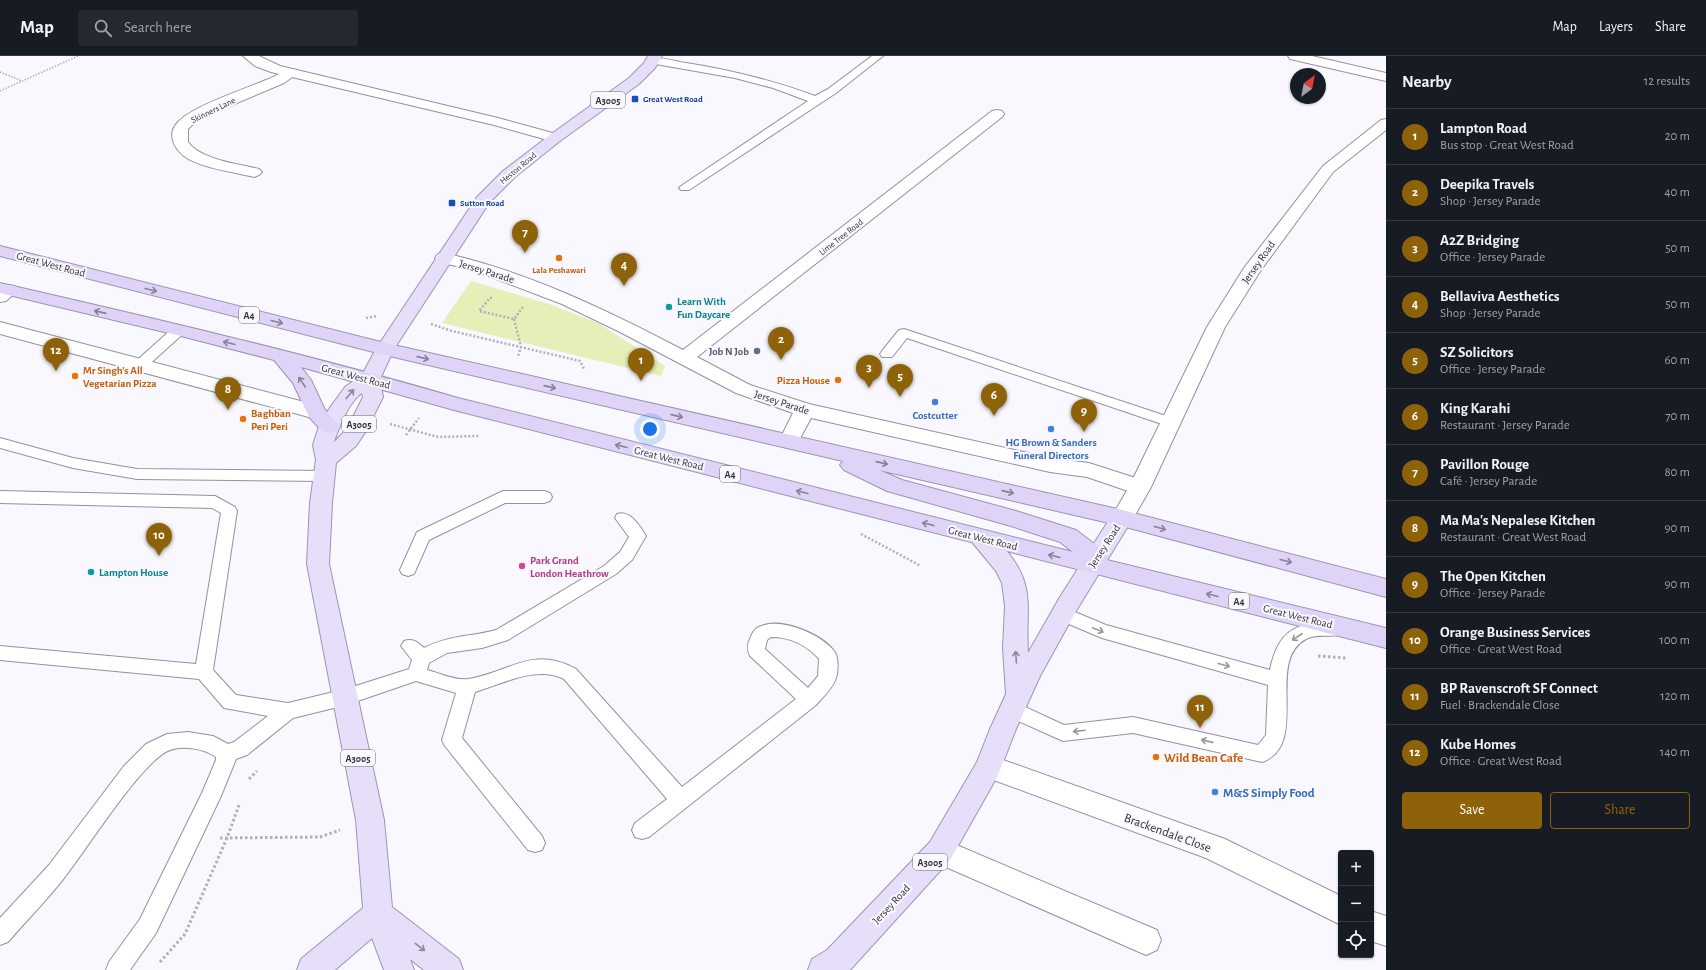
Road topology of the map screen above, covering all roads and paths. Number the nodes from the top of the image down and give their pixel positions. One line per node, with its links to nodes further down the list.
1 (78, 56): 9 (path)
2 (250, 56): 7 (street)
3 (878, 56): 11 (lane)
4 (1295, 56): 8 (street)
5 (654, 58): 11 (lane); 14 (main road, Heston Road / A3005)
6 (0, 72): 9 (path)
7 (291, 73): 14 (street); 15 (street, Skinners Lane)
8 (1386, 77)
9 (22, 81): 10 (path)
10 (0, 91)
11 (816, 100): 16 (lane)
12 (997, 114): 30 (street, Lime Tree Road)
13 (1386, 122): 37 (street, Jersey Road)
14 (555, 138): 18 (main road, Heston Road / A3005)
15 (254, 172)
16 (685, 188)
17 (0, 251): 27 (highway, Great West Road / A4, one-way to 27)
18 (444, 258): 19 (street, Jersey Parade); 27 (main road, Heston Road / A3005)
19 (526, 283): 21 (path); 30 (street, Jersey Parade)
20 (3, 292): 25 (highway, Great West Road / A4, one-way to 20)
21 (508, 302): 22 (path); 22 (path)
22 (514, 319): 26 (path)
23 (428, 322): 26 (path)
24 (0, 328): 32 (street)
25 (179, 330): 29 (highway, Great West Road / A4, one-way to 25); 32 (lane)
26 (521, 347): 31 (path)
27 (385, 349): 33 (main road, A3005); 42 (highway, Great West Road / A4, one-way to 42)
28 (887, 354): 37 (lane)
29 (281, 356): 33 (highway, Great West Road / A4); 35 (highway, one-way to 29)
30 (684, 359): 34 (street, Jersey Parade)
31 (580, 361)
32 (139, 366): 35 (street)
33 (370, 379): 35 (main road, A3005, one-way to 33); 43 (main road, A3005); 49 (highway, Great West Road / A4, one-way to 33)
34 (805, 410): 42 (street); 44 (street, Jersey Parade)
35 (323, 419): 43 (main road, A3005)
36 (385, 422): 38 (path)
37 (1170, 422): 44 (street, Jersey Road)
38 (410, 429): 39 (path); 40 (path)
39 (406, 435)
40 (438, 437)
41 (0, 442): 43 (lane)
42 (799, 444): 48 (highway, Great West Road / A4, one-way to 48); 50 (highway)
43 (325, 468): 61 (main road, A3005)
44 (1140, 487): 48 (street, Jersey Road)
45 (0, 497): 58 (lane)
46 (544, 497): 51 (lane)
47 (623, 518): 57 (lane)
48 (1122, 518): 50 (main road, Jersey Road / A3005); 52 (highway, Great West Road / A4, one-way to 52)
49 (979, 537): 50 (highway, Great West Road / A4, one-way to 49); 63 (main road, A3005, one-way to 49)
50 (1094, 562): 53 (main road, Jersey Road / A3005); 54 (highway, Great West Road / A4, one-way to 50)
51 (408, 570)
52 (1386, 588)
53 (1062, 614): 59 (lane, one-way to 59); 63 (main road, Jersey Road / A3005)
54 (1362, 631): 55 (highway, Great West Road / A4); 59 (lane, one-way to 59)
55 (1386, 638)
56 (0, 653): 58 (lane)
57 (416, 659): 60 (lane); 61 (lane)
58 (204, 672): 64 (lane)
59 (1279, 680): 63 (lane, one-way to 63)
60 (467, 687): 69 (lane); 75 (lane)
61 (346, 697): 64 (lane); 71 (main road, A3005)
62 (809, 700): 69 (lane)
63 (1016, 702): 66 (main road, Jersey Road / A3005)
64 (288, 711): 65 (lane)
65 (226, 753): 73 (lane); 81 (lane)
66 (989, 768): 76 (main road, Jersey Road / A3005); 77 (street, Brackendale Close)
67 (260, 770): 68 (path)
68 (246, 786)
69 (681, 800): 72 (lane)
70 (240, 801): 74 (path)
71 (370, 820): 74 (path); 78 (main road, A3005)
72 (642, 830)
73 (192, 836): 74 (path); 84 (lane)
74 (227, 838): 83 (path)
75 (535, 843)
76 (940, 851): 82 (street); 88 (main road, Jersey Road / A3005)
77 (1338, 910)
78 (378, 914): 85 (main road); 86 (main road, A3005); 87 (main road, one-way to 87)
79 (1374, 927): 80 (street)
80 (1386, 931)
81 (0, 934)
82 (1146, 940)
83 (158, 965)
84 (117, 970)
85 (312, 970)
86 (400, 970)
87 (448, 970)
88 (823, 970)

